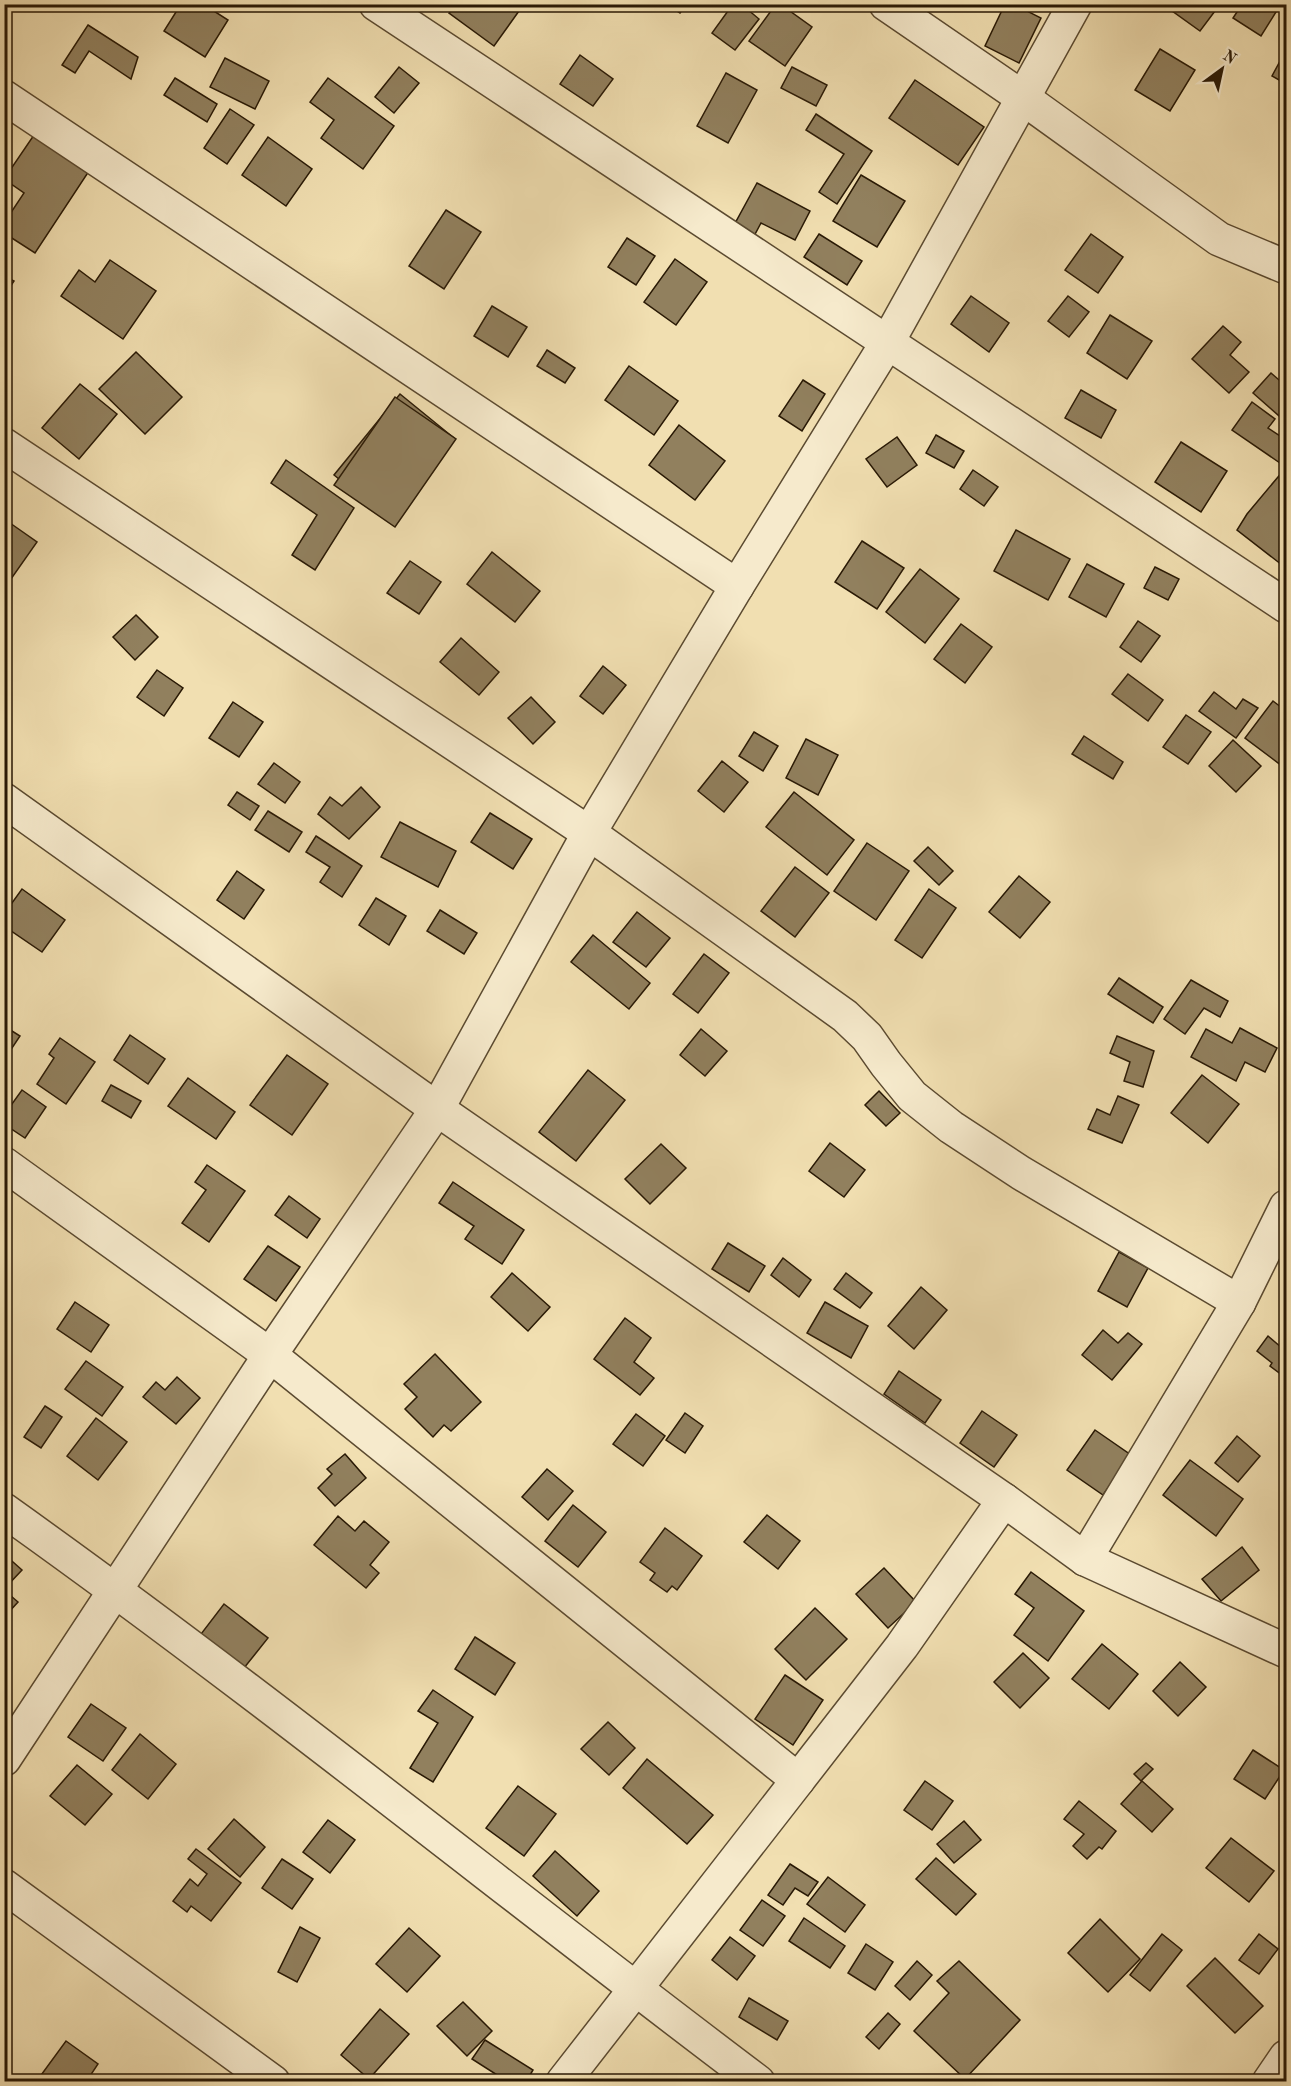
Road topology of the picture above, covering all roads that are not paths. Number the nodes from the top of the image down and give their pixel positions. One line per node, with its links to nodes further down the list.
1 (376, 4): 7 (street)
2 (886, 4): 5 (street)
3 (1075, 4): 5 (street)
4 (4, 97): 9 (street)
5 (1023, 98): 6 (street); 7 (street)
6 (1287, 267)
7 (887, 343): 9 (street); 10 (street)
8 (4, 446): 12 (street)
9 (737, 586): 12 (street)
10 (1287, 606)
11 (4, 800): 13 (street)
12 (589, 833): 13 (street); 16 (street)
13 (437, 1109): 17 (street); 18 (street)
14 (4, 1164): 17 (street)
15 (1287, 1207): 16 (street)
16 (1239, 1302): 20 (street)
17 (270, 1354): 21 (street); 24 (street)
18 (1004, 1500): 20 (street); 24 (street)
19 (4, 1510): 21 (street)
20 (1085, 1559): 22 (street)
21 (116, 1589): 23 (street); 26 (street)
22 (1287, 1651)
23 (4, 1759)
24 (798, 1780): 26 (street)
25 (4, 1886): 28 (street)
26 (636, 1990): 29 (street); 30 (street)
27 (1287, 2057): 31 (street)
28 (273, 2082)
29 (563, 2082)
30 (758, 2082)
31 (1269, 2082)

